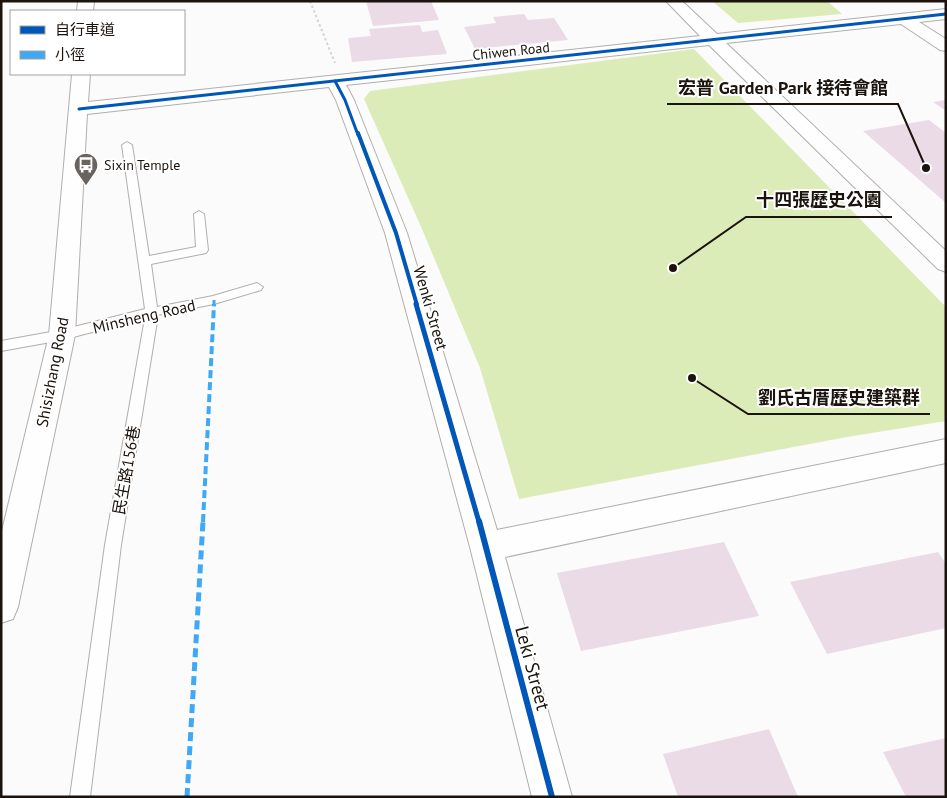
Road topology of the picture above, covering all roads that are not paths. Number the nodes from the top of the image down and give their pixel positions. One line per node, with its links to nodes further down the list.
1 (673, 1): 4 (street)
2 (946, 14): 3 (street, Chiwen Road)
3 (904, 19): 4 (street, Chiwen Road); 5 (street)
4 (712, 40): 7 (street, Chiwen Road); 12 (street)
5 (946, 46)
6 (81, 75): 8 (street, Shisizhang Road)
7 (336, 76): 8 (street, Chiwen Road); 18 (street, Wenki Street)
8 (79, 109): 15 (street, Shisizhang Road)
9 (127, 145): 11 (lane, 民生路156巷)
10 (199, 214): 11 (lane)
11 (144, 261): 14 (lane, 民生路156巷)
12 (946, 264)
13 (257, 287): 14 (lane, Minsheng Road)
14 (152, 312): 15 (lane, Minsheng Road); 20 (lane, 民生路156巷)
15 (62, 335): 16 (lane, Minsheng Road); 19 (street, Shisizhang Road)
16 (1, 346)
17 (946, 451): 18 (street)
18 (486, 547): 21 (street, Leki Street)
19 (1, 607)
20 (80, 797)
21 (552, 797)

